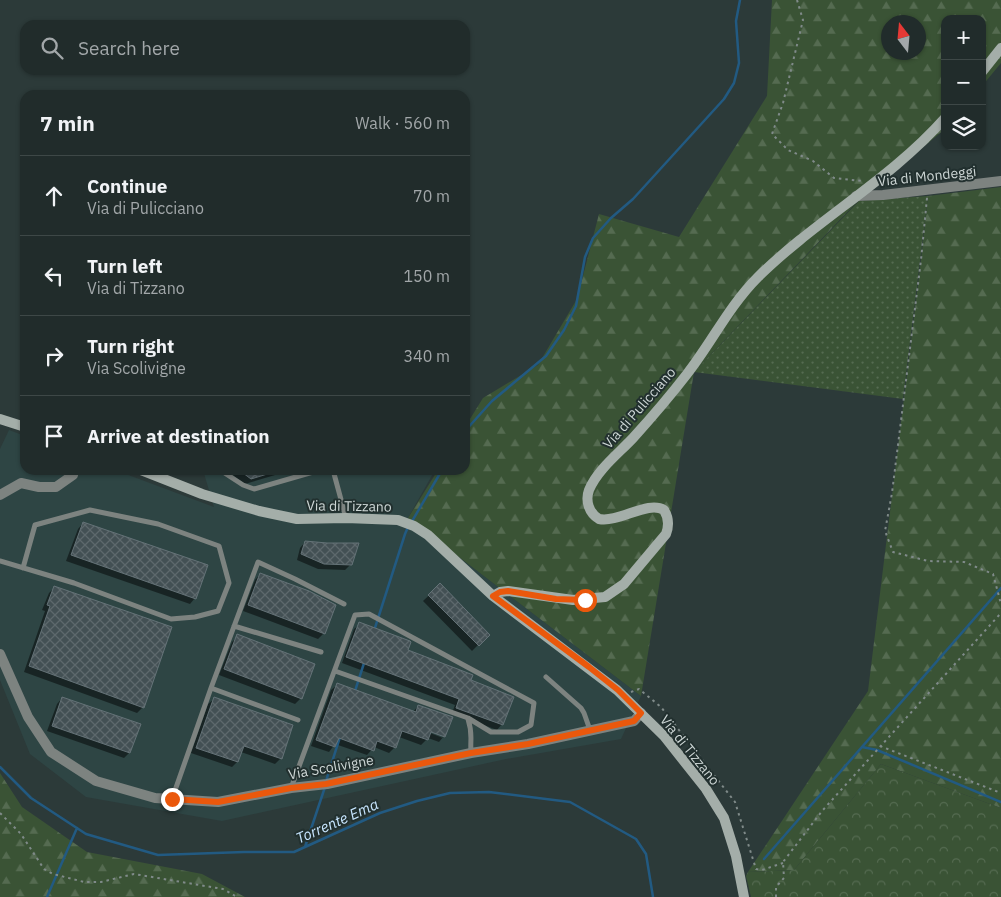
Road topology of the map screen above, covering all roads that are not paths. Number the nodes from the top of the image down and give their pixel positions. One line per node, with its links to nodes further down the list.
1 (1001, 48): 2 (street)
2 (986, 67)
3 (941, 122): 5 (street, Via di Pulicciano)
4 (1001, 181): 5 (street, Via di Mondeggi)
5 (856, 196): 17 (street, Via di Pulicciano)
6 (0, 419): 7 (street)
7 (20, 425)
8 (73, 475): 13 (street)
9 (154, 475): 14 (street, Via di Tizzano)
10 (227, 475): 11 (lane)
11 (303, 475)
12 (334, 475): 14 (lane)
13 (0, 495)
14 (346, 518): 17 (street, Via di Tizzano)
15 (0, 561): 16 (lane)
16 (22, 568): 16 (lane)
17 (493, 596): 25 (street, Via di Tizzano)
18 (344, 604): 19 (lane)
19 (234, 626): 20 (lane); 24 (lane)
20 (321, 652)
21 (0, 654): 31 (street, Via Scolivigne)
22 (335, 671): 26 (lane); 26 (lane); 30 (lane)
23 (546, 677): 28 (lane)
24 (211, 688): 27 (lane); 31 (lane)
25 (641, 713): 28 (street, Via Scolivigne); 32 (street, Via di Tizzano)
26 (468, 718): 29 (lane)
27 (298, 720)
28 (590, 730): 29 (street, Via Scolivigne)
29 (471, 753): 30 (street, Via Scolivigne)
30 (291, 788): 31 (street, Via Scolivigne)
31 (172, 799)
32 (744, 897)

